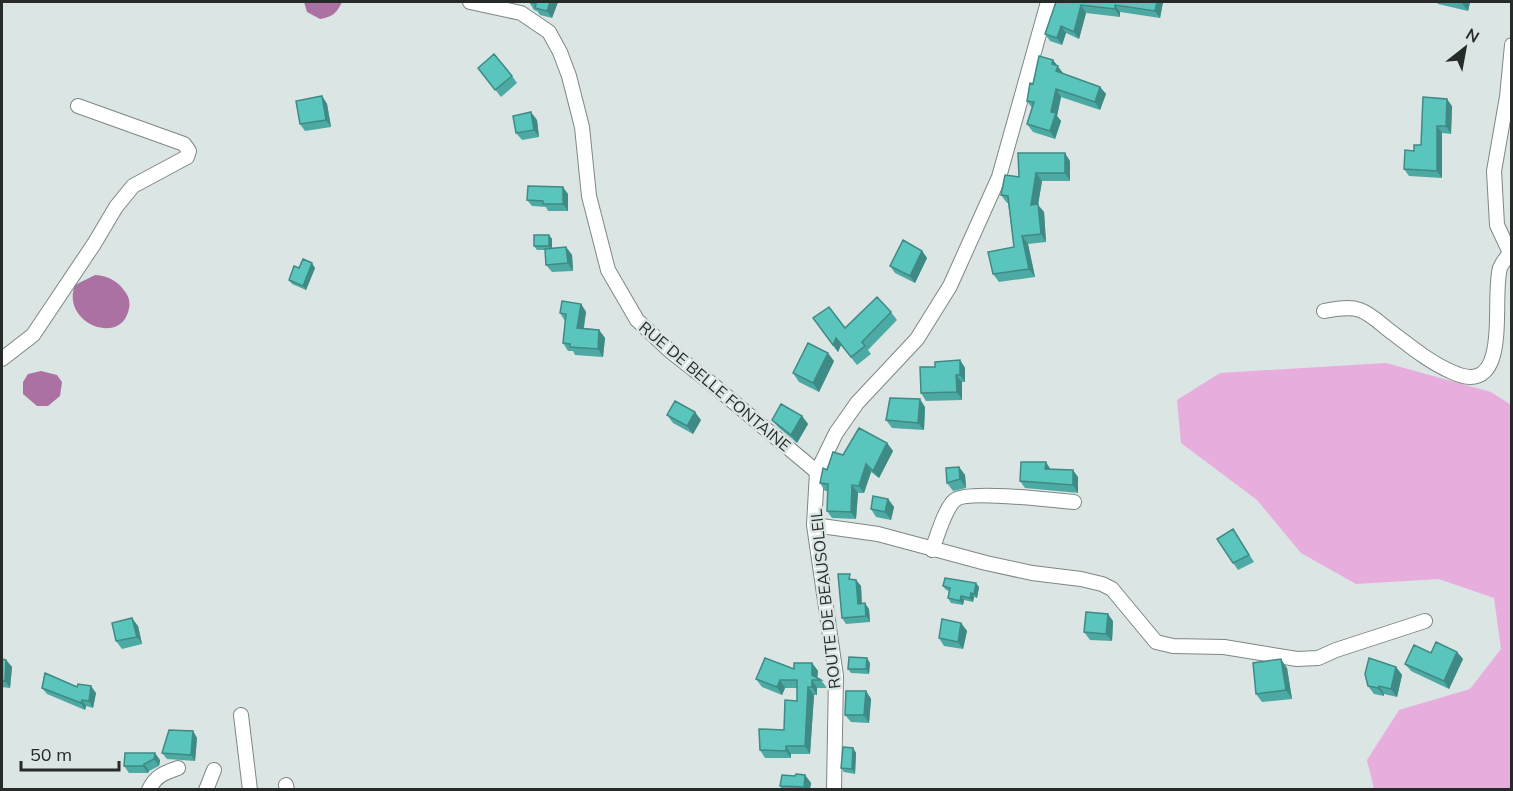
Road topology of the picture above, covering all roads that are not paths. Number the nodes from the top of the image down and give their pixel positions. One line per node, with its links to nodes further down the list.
1 (470, 2): 8 (street, RUE DE BELLE FONTAINE)
2 (1048, 2): 8 (street, ROUTE DE BEAUSOLEIL)
3 (1512, 45): 5 (street)
4 (78, 106): 7 (street)
5 (1511, 255): 6 (street)
6 (1324, 311)
7 (2, 358)
8 (817, 472): 10 (street, ROUTE DE BEAUSOLEIL)
9 (1074, 502): 11 (street)
10 (814, 525): 11 (street); 19 (street, ROUTE DE BEAUSOLEIL)
11 (932, 550): 12 (street)
12 (1425, 621)
13 (241, 715): 18 (street)
14 (178, 768): 16 (street)
15 (214, 770): 17 (street)
16 (150, 789)
17 (206, 789)
18 (250, 789)
19 (834, 789)

